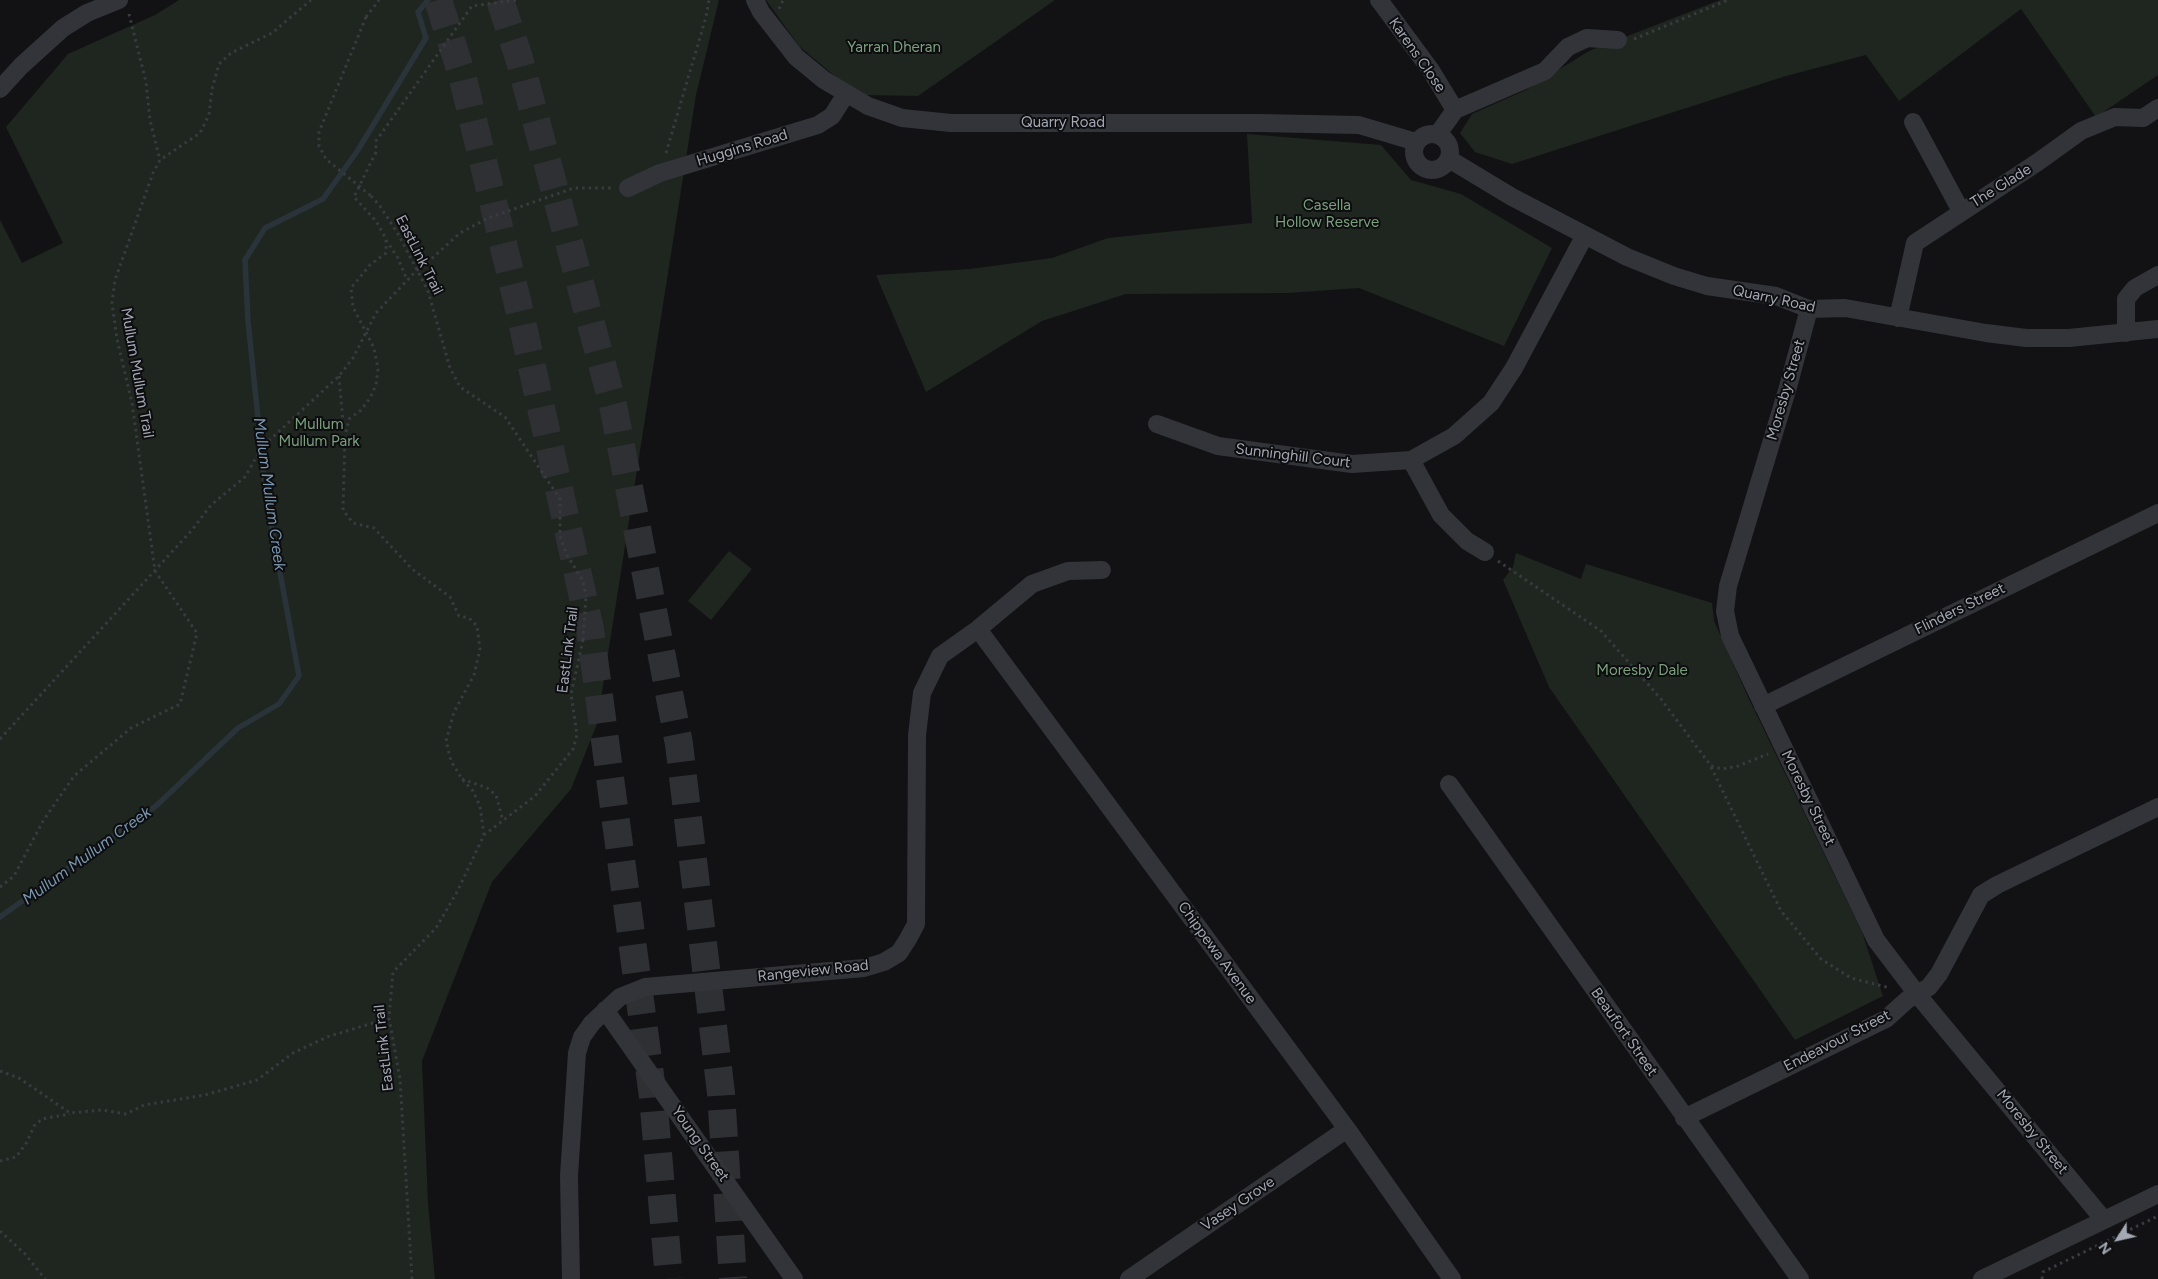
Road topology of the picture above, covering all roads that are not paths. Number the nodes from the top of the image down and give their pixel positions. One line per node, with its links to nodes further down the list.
1 (755, 0): 6 (street, Quarry Road)
2 (1379, 0): 8 (street, Karens Close)
3 (124, 5): 5 (street)
4 (1618, 40): 8 (street)
5 (0, 89)
6 (846, 94): 11 (street, Quarry Road); 13 (street, Huggins Road)
7 (2158, 108): 14 (street, The Glade)
8 (1455, 110): 10 (street)
9 (1913, 122): 14 (street)
10 (1438, 134): 11 (street); 12 (street)
11 (1416, 142): 12 (street)
12 (1449, 160): 15 (street, Quarry Road)
13 (628, 188)
14 (1960, 211): 18 (street, The Glade)
15 (1585, 235): 17 (street, Quarry Road); 22 (street, Sunninghill Court)
16 (2158, 275): 20 (street)
17 (1808, 309): 18 (street, Quarry Road); 27 (street, Moresby Street)
18 (1898, 318): 20 (street, Quarry Road)
19 (2158, 329): 20 (street, Quarry Road)
20 (2126, 334)
21 (1157, 424): 22 (street, Sunninghill Court)
22 (1411, 460): 24 (street)
23 (2158, 513): 27 (street, Flinders Street)
24 (1485, 552)
25 (1102, 570): 26 (street, Rangeview Road)
26 (978, 629): 31 (street, Rangeview Road); 33 (street, Chippewa Avenue)
27 (1763, 706): 30 (street, Moresby Street)
28 (1449, 784): 32 (street, Beaufort Street)
29 (2158, 808): 30 (street, Endeavour Street)
30 (1917, 994): 32 (street, Endeavour Street); 35 (street, Moresby Street)
31 (605, 1010): 37 (street, Rangeview Road); 38 (street, Young Street)
32 (1684, 1118): 41 (street, Beaufort Street)
33 (1347, 1129): 39 (street, Vasey Grove); 40 (street, Chippewa Avenue)
34 (2158, 1194): 35 (street)
35 (2104, 1220): 36 (street)
36 (2015, 1272): 42 (street)
37 (571, 1279)
38 (794, 1279)
39 (1128, 1279)
40 (1452, 1279)
41 (1800, 1279)
42 (1982, 1279)

